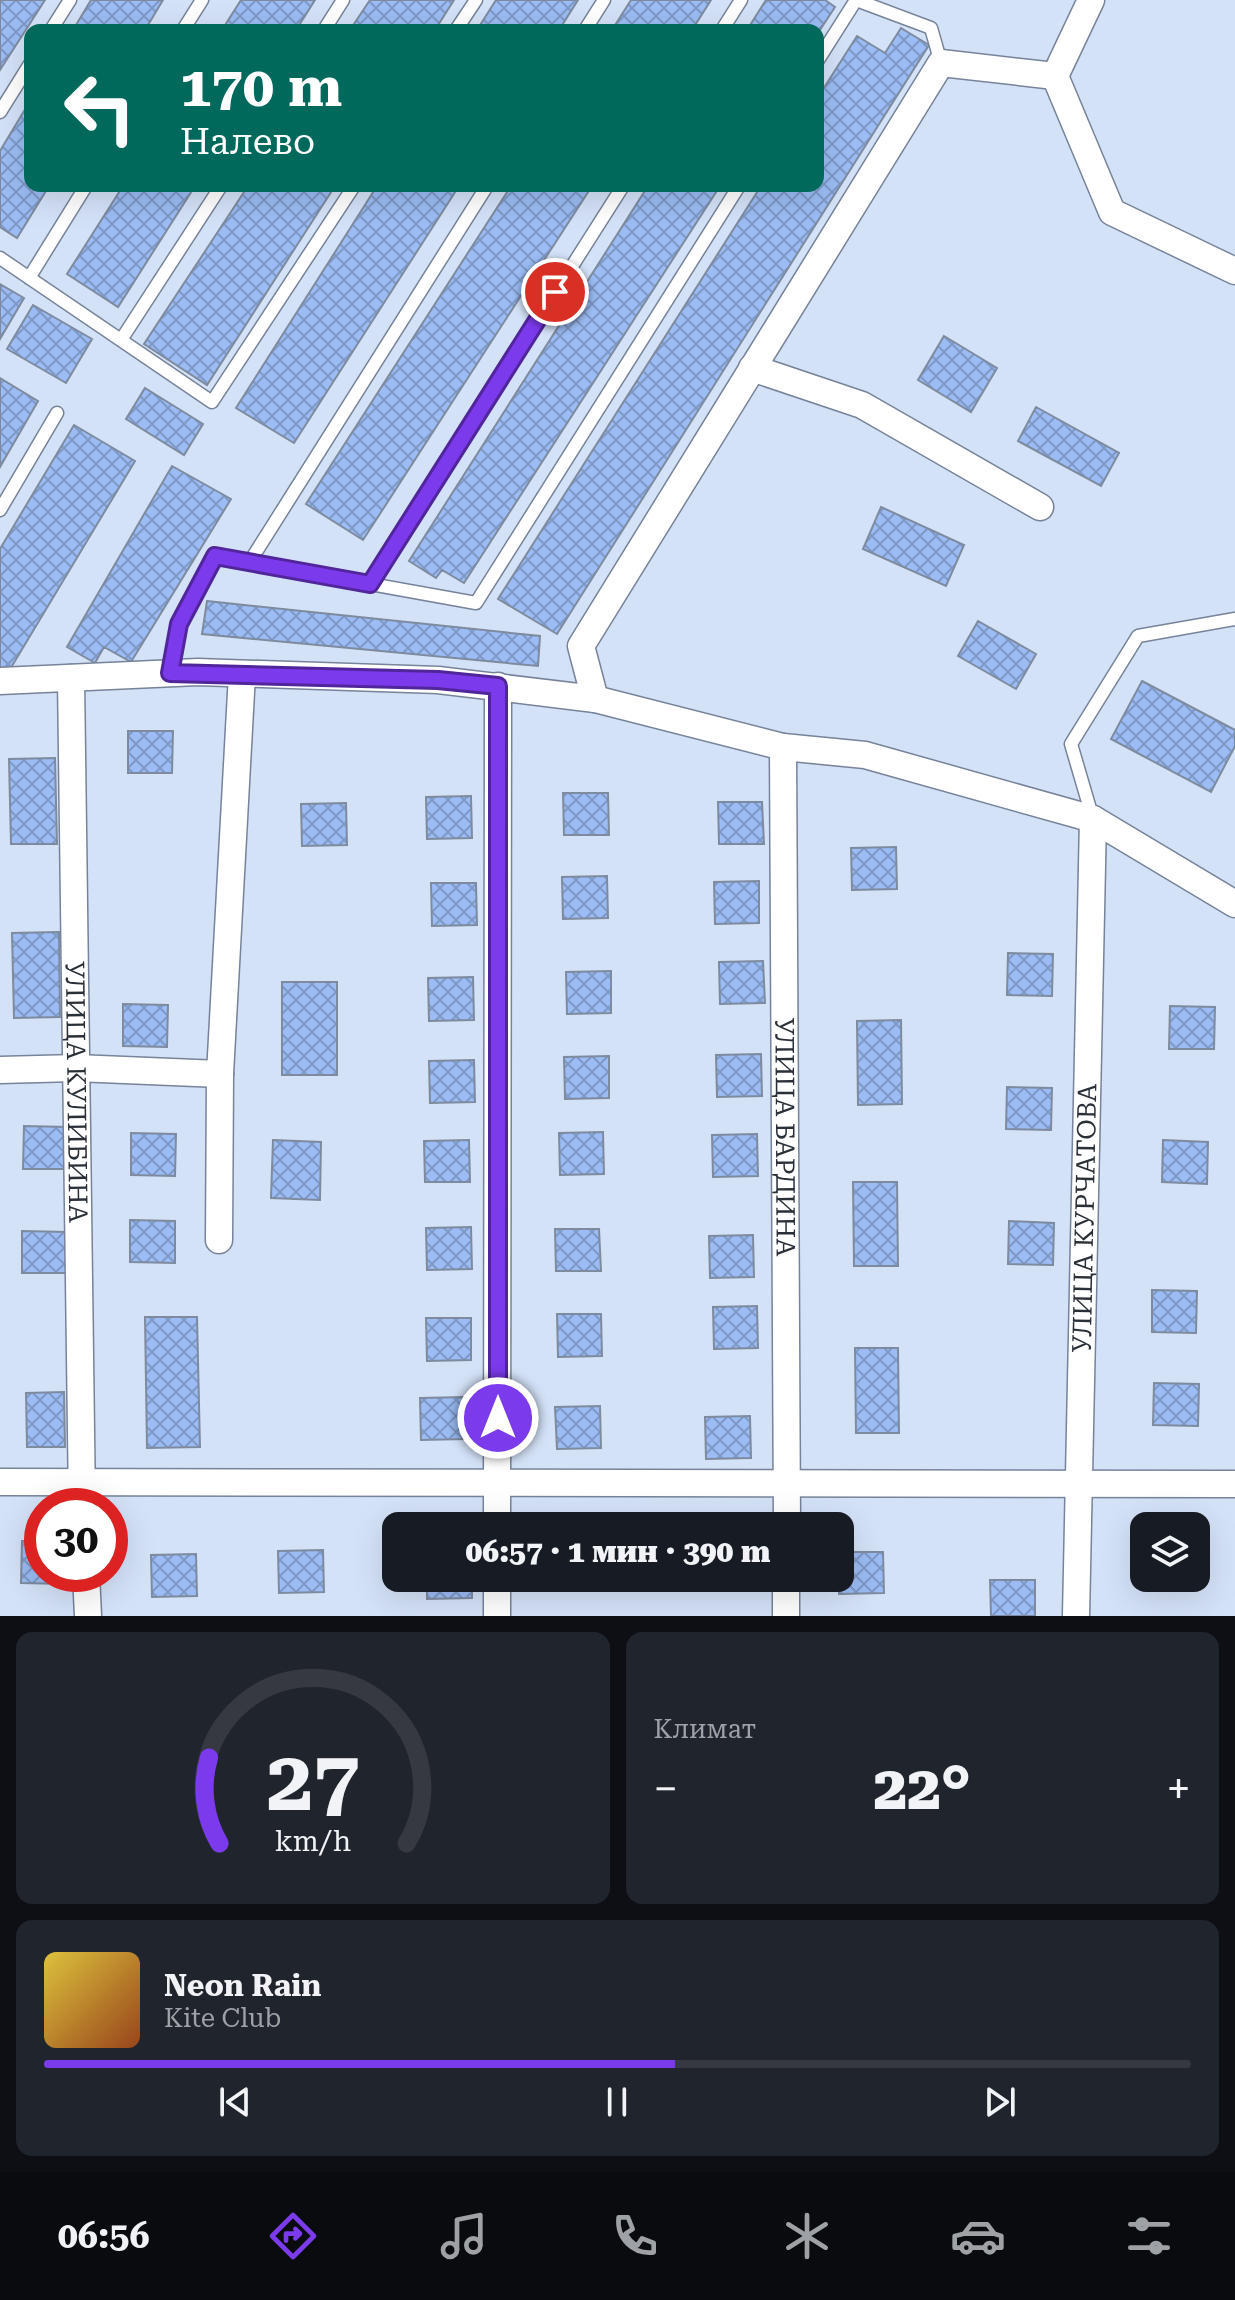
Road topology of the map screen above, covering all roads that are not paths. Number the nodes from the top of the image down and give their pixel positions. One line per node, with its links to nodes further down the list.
1 (70, 0): 8 (lane)
2 (202, 0): 9 (lane)
3 (343, 0): 10 (lane)
4 (476, 0): 11 (lane)
5 (604, 0): 12 (lane)
6 (741, 0): 13 (lane)
7 (1091, 0): 17 (street)
8 (55, 24)
9 (187, 24)
10 (328, 24)
11 (460, 24)
12 (589, 24)
13 (726, 24)
14 (824, 51): 15 (lane)
15 (941, 63): 17 (street); 29 (street)
16 (24, 74): 18 (lane)
17 (1055, 76): 26 (street)
18 (0, 112)
19 (82, 192): 27 (lane)
20 (217, 192): 28 (lane)
21 (350, 192): 28 (lane)
22 (483, 192): 33 (lane)
23 (619, 192): 34 (lane)
24 (735, 192): 34 (lane)
25 (0, 258): 27 (lane)
26 (1235, 271)
27 (29, 278): 28 (lane)
28 (121, 340)
29 (752, 368): 31 (street); 41 (street)
30 (57, 413): 32 (lane)
31 (1040, 507)
32 (0, 510)
33 (249, 563): 34 (lane); 36 (lane)
34 (370, 584)
35 (1235, 619): 43 (lane)
36 (170, 673): 37 (street); 38 (street)
37 (242, 674): 40 (street); 47 (street)
38 (71, 678): 39 (street); 45 (street, УЛИЦА КУЛИБИНА)
39 (0, 681)
40 (498, 686): 41 (street); 51 (street)
41 (595, 699): 42 (street)
42 (783, 747): 43 (street); 49 (street, УЛИЦА БАРДИНА)
43 (1093, 819): 44 (street); 52 (street, УЛИЦА КУРЧАТОВА)
44 (1235, 904)
45 (76, 1068): 46 (street); 47 (street); 55 (street, УЛИЦА КУЛИБИНА)
46 (0, 1070)
47 (220, 1074): 48 (street)
48 (219, 1240)
49 (787, 1481): 51 (street); 52 (street); 58 (street, УЛИЦА БАРДИНА)
50 (0, 1482): 54 (street)
51 (498, 1482): 56 (street); 57 (street)
52 (1076, 1482): 53 (street); 65 (street, УЛИЦА КУРЧАТОВА)
53 (1235, 1484)
54 (41, 1488)
55 (82, 1488)
56 (128, 1493)
57 (497, 1512)
58 (787, 1512)
59 (87, 1592): 62 (street)
60 (497, 1592): 63 (street)
61 (786, 1592): 64 (street)
62 (88, 1616)
63 (497, 1616)
64 (786, 1616)
65 (1076, 1616)

